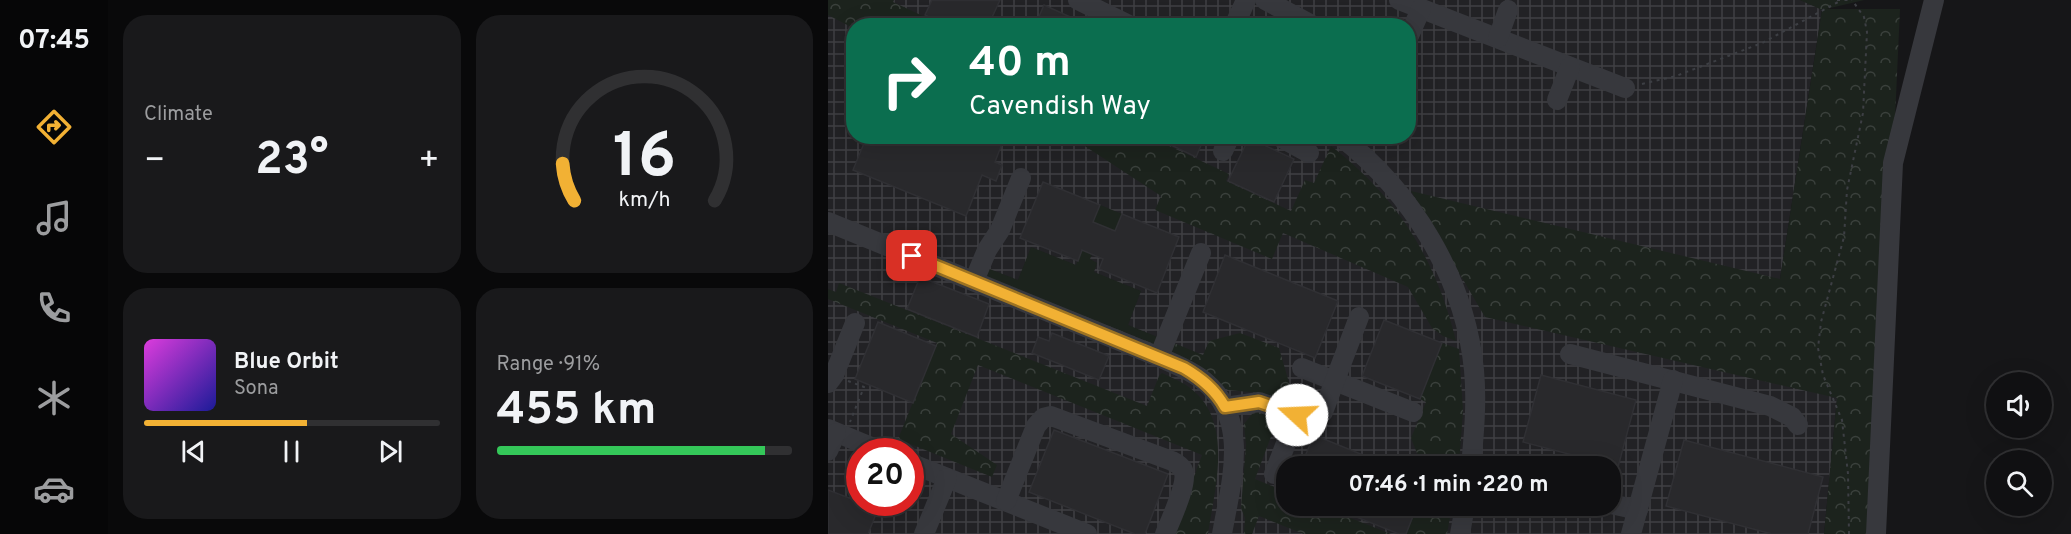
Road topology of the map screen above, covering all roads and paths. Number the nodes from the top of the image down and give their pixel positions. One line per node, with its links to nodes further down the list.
1 (1078, 0): 10 (street)
2 (1246, 0): 11 (street)
3 (1264, 0): 12 (street)
4 (1399, 0): 8 (street)
5 (1838, 0): 6 (path); 16 (path)
6 (1850, 0): 55 (path)
7 (1934, 0): 56 (street)
8 (1421, 9): 13 (street); 14 (street)
9 (1508, 10): 14 (street)
10 (1115, 18)
11 (1238, 18)
12 (1299, 18)
13 (1416, 20)
14 (1498, 38): 15 (street)
15 (1570, 67): 16 (street); 17 (street)
16 (1625, 88)
17 (1557, 100)
18 (1293, 144): 20 (street)
19 (1350, 144): 40 (street)
20 (1309, 153)
21 (1021, 178): 24 (street)
22 (828, 222): 24 (street)
23 (1201, 253): 28 (street)
24 (974, 281): 28 (street)
25 (1359, 317): 32 (street)
26 (849, 321): 30 (street)
27 (1570, 354): 31 (street)
28 (1159, 357): 33 (street)
29 (1302, 368): 32 (street)
30 (830, 372): 37 (path)
31 (1673, 380): 36 (street); 46 (street)
32 (1335, 381): 34 (street); 35 (street)
33 (1225, 407): 35 (street); 53 (street)
34 (1413, 412)
35 (1297, 415): 42 (street)
36 (1798, 425)
37 (838, 428): 38 (street); 39 (street)
38 (857, 438)
39 (828, 452)
40 (1471, 456)
41 (924, 469): 43 (street)
42 (1274, 474)
43 (947, 478): 44 (street); 50 (street)
44 (1006, 501): 48 (street); 52 (street)
45 (1621, 506): 46 (street)
46 (1638, 510): 49 (street)
47 (1463, 516): 54 (street)
48 (1056, 528): 51 (street)
49 (1634, 533)
50 (924, 534)
51 (1088, 534)
52 (1165, 534)
53 (1222, 534)
54 (1460, 534)
55 (1849, 534)
56 (1876, 534)

